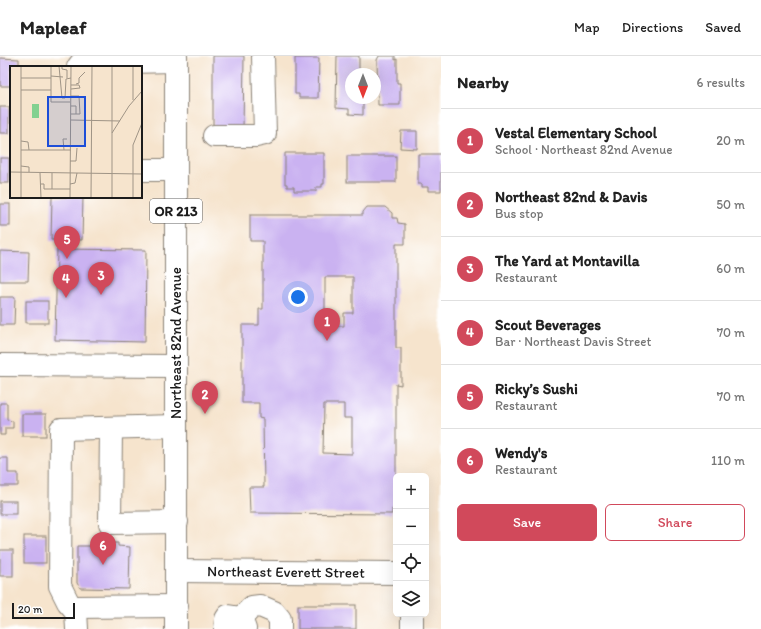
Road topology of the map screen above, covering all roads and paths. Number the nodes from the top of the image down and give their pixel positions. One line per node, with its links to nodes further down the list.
1 (263, 56): 4 (main road)
2 (176, 58): 3 (main road); 6 (main road, Northeast 82nd Avenue / OR 213)
3 (79, 66)
4 (214, 136)
5 (142, 170): 6 (main road)
6 (176, 170): 8 (main road, Northeast 82nd Avenue / OR 213)
7 (0, 365): 8 (main road)
8 (176, 366): 9 (main road, Northeast 82nd Avenue / OR 213)
9 (176, 426): 10 (main road); 11 (main road, Northeast 82nd Avenue / OR 213)
10 (111, 428): 11 (main road); 15 (main road)
11 (176, 522): 12 (main road, Northeast 82nd Avenue / OR 213)
12 (176, 571): 13 (main road, Northeast Everett Street); 14 (main road, Northeast 82nd Avenue / OR 213)
13 (393, 573)
14 (176, 606): 15 (main road); 19 (main road, Northeast 82nd Avenue / OR 213)
15 (74, 607): 18 (main road)
16 (412, 617): 21 (main road)
17 (237, 625): 20 (main road)
18 (77, 629)
19 (176, 629)
20 (280, 629)
21 (412, 629)

